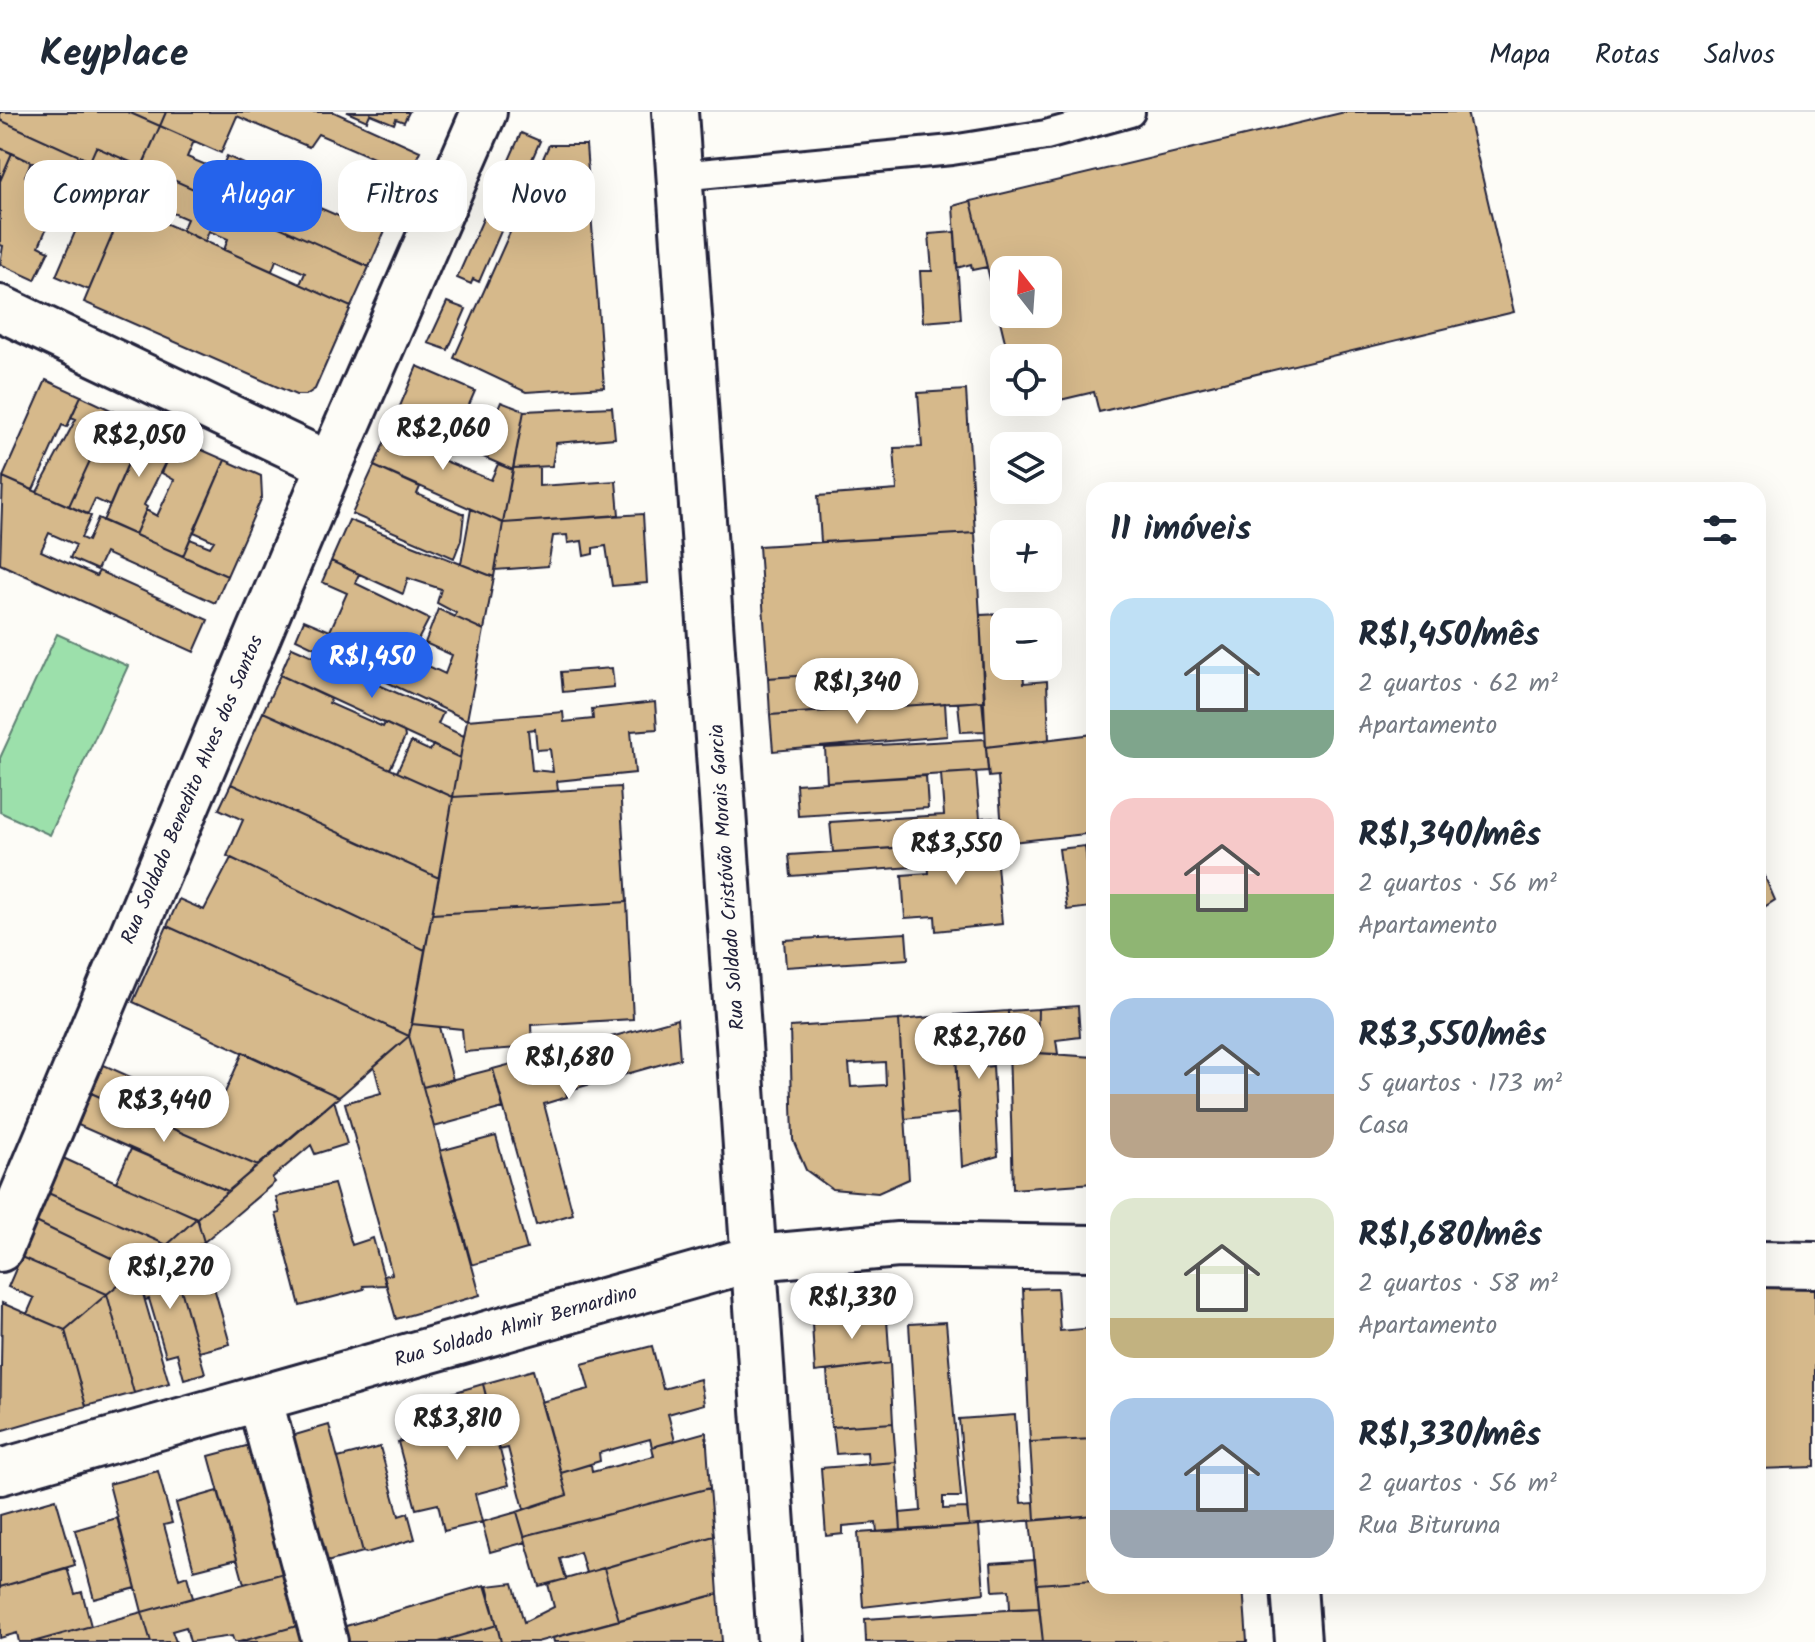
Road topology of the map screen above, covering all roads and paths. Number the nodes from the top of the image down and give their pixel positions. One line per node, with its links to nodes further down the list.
1 (484, 112): 6 (street, Rua Soldado Benedito Alves dos Santos)
2 (675, 112): 4 (street, Rua Soldado Cristóvão Morais Garcia)
3 (1130, 112): 4 (lane)
4 (679, 176): 9 (street, Rua Soldado Cristóvão Morais Garcia)
5 (0, 308): 6 (street)
6 (330, 465): 8 (street, Rua Soldado Benedito Alves dos Santos)
7 (1086, 1248): 9 (street, Rua Soldado Almir Bernardino)
8 (0, 1249)
9 (755, 1258): 12 (street, Rua Soldado Almir Bernardino); 16 (street, Rua Soldado Cristóvão Morais Garcia)
10 (1766, 1264): 11 (street)
11 (1815, 1265)
12 (260, 1401): 13 (street, Rua Soldado Almir Bernardino); 15 (street)
13 (0, 1472)
14 (1295, 1594): 17 (street)
15 (325, 1642)
16 (780, 1642)
17 (1298, 1642)

